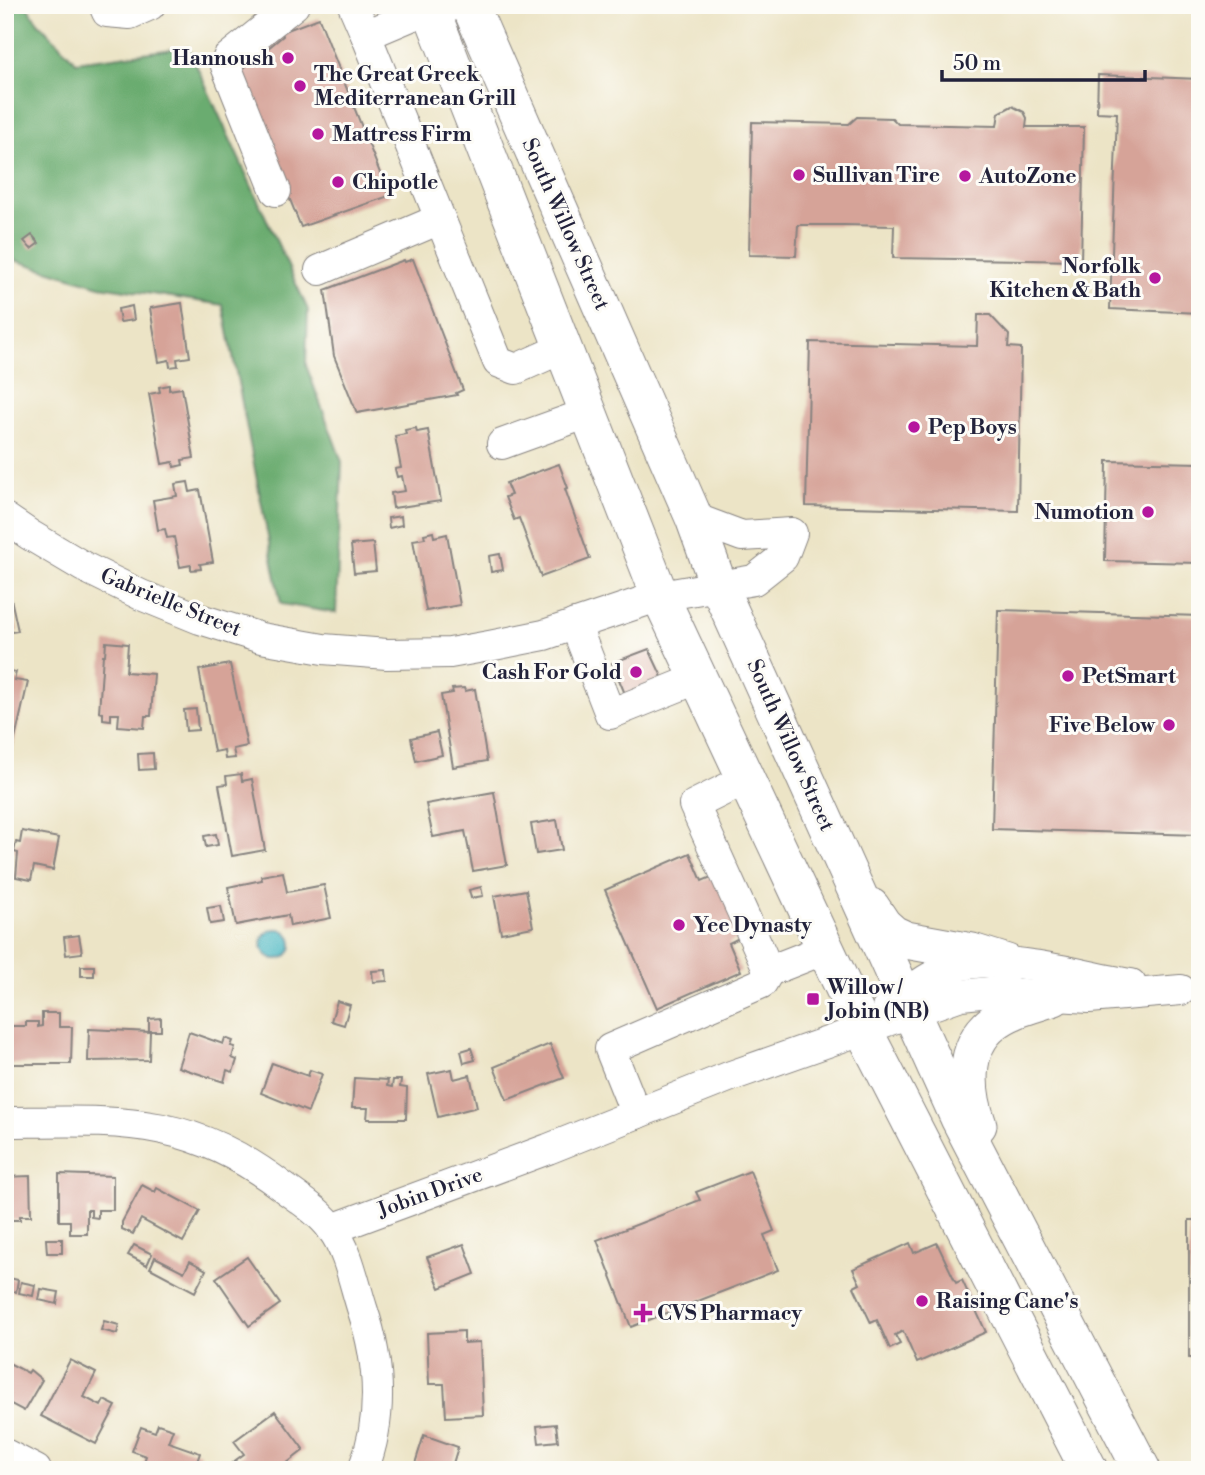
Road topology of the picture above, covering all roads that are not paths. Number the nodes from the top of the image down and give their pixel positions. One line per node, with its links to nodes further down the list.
1 (104, 5): 2 (street)
2 (150, 5)
3 (294, 5): 8 (street)
4 (353, 5): 7 (street)
5 (470, 5): 15 (main road, South Willow Street)
6 (441, 6): 7 (street); 11 (main road, South Willow Street)
7 (366, 35): 9 (street)
8 (276, 191)
9 (440, 219): 10 (street); 11 (street)
10 (320, 271)
11 (563, 348): 12 (main road, South Willow Street)
12 (588, 413): 13 (street); 17 (main road, South Willow Street)
13 (502, 444)
14 (5, 517): 18 (street, Gabrielle Street)
15 (694, 518): 16 (main road, South Willow Street); 16 (street, Gabrielle Street)
16 (719, 587): 17 (street, Gabrielle Street); 21 (main road, South Willow Street)
17 (660, 596): 18 (street, Gabrielle Street); 19 (main road, South Willow Street)
18 (575, 624): 19 (street)
19 (699, 678): 20 (main road, South Willow Street)
20 (746, 779): 22 (main road, South Willow Street); 24 (street)
21 (845, 867): 23 (main road); 27 (main road, South Willow Street)
22 (825, 949): 24 (street); 28 (main road, South Willow Street)
23 (1007, 963): 25 (street); 27 (street)
24 (769, 971): 29 (street)
25 (1190, 991): 26 (street)
26 (1054, 997): 27 (street); 31 (main road)
27 (907, 1005): 28 (street, Jobin Drive); 31 (main road, South Willow Street)
28 (863, 1029): 29 (street, Jobin Drive); 36 (main road, South Willow Street)
29 (636, 1114): 32 (street, Jobin Drive)
30 (5, 1122): 32 (street)
31 (1013, 1221): 37 (main road, South Willow Street)
32 (332, 1229): 35 (street)
33 (5, 1454): 34 (street)
34 (36, 1470)
35 (363, 1470)
36 (1089, 1470)
37 (1142, 1470)

